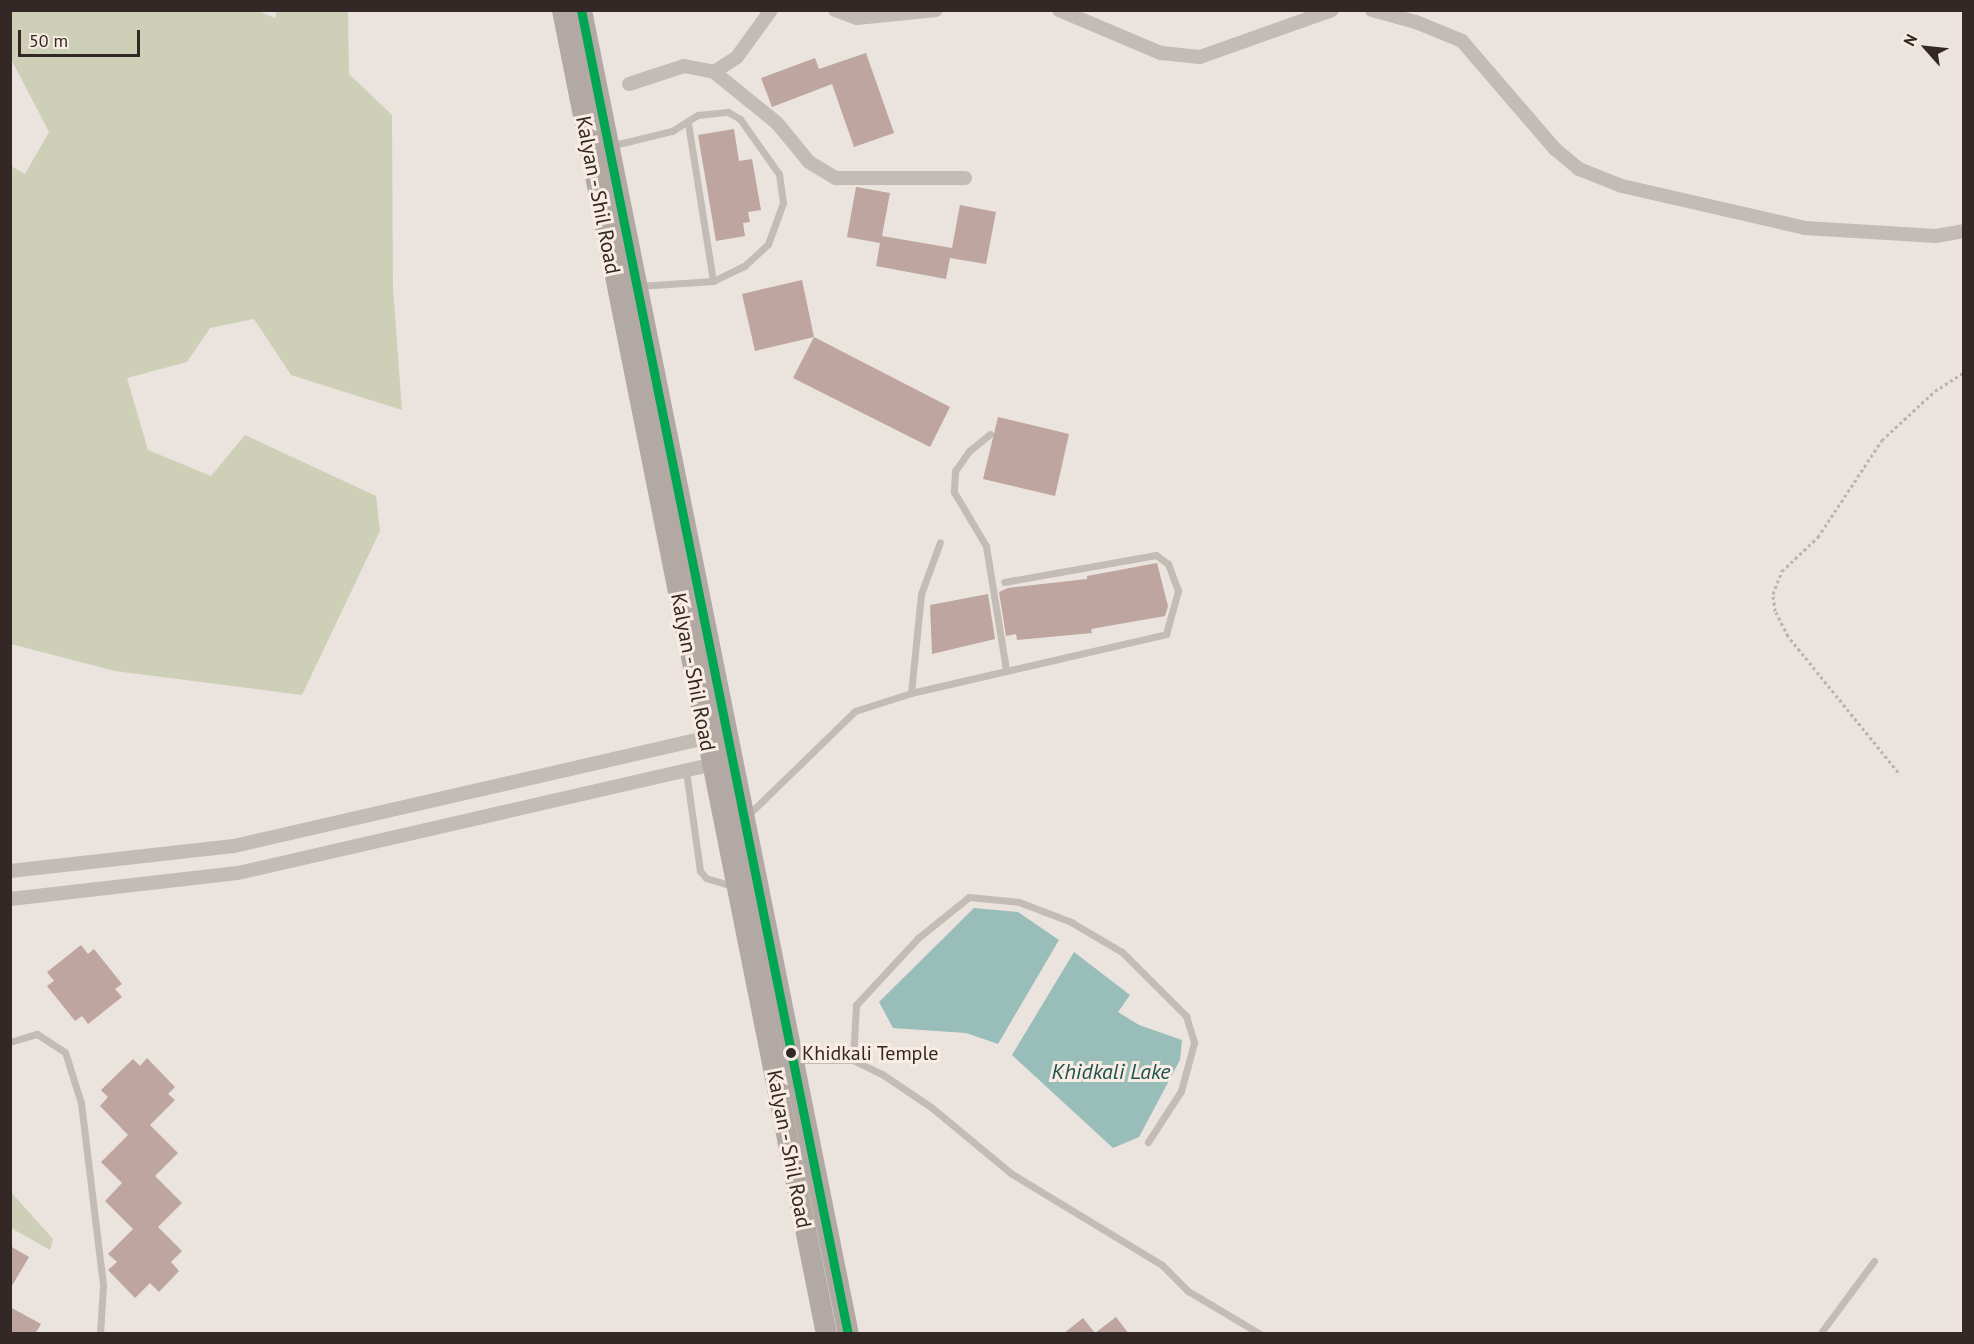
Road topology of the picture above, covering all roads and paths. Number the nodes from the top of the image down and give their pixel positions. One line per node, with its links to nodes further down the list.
1 (562, 10): 23 (main road, Kalyan - Shil Road)
2 (581, 10): 12 (main road, Kalyan - Shil Road)
3 (771, 10): 9 (street)
4 (835, 10): 5 (street)
5 (936, 10)
6 (1059, 10): 7 (street)
7 (1332, 10)
8 (1372, 10): 14 (street)
9 (714, 72): 10 (street); 13 (street)
10 (629, 84)
11 (688, 123): 12 (lane); 15 (lane); 15 (lane)
12 (608, 146): 16 (main road, Kalyan - Shil Road)
13 (965, 178)
14 (1964, 231)
15 (713, 281): 16 (lane)
16 (636, 286): 27 (main road, Kalyan - Shil Road)
17 (1964, 372): 26 (path)
18 (990, 434): 21 (lane)
19 (940, 542): 22 (lane)
20 (1004, 582): 21 (lane)
21 (1006, 669): 22 (lane)
22 (911, 693): 27 (lane)
23 (706, 738): 24 (main road, Kalyan - Shil Road); 28 (street)
24 (711, 765): 25 (street); 31 (main road, Kalyan - Shil Road)
25 (686, 771): 30 (street); 31 (lane)
26 (1898, 772)
27 (742, 820): 35 (main road, Kalyan - Shil Road)
28 (234, 846): 29 (street); 30 (street)
29 (10, 872)
30 (238, 873): 32 (street)
31 (736, 886): 35 (main road, Kalyan - Shil Road)
32 (10, 899)
33 (10, 1042): 39 (lane)
34 (853, 1060): 35 (lane); 36 (lane); 38 (lane)
35 (781, 1062): 40 (main road, Kalyan - Shil Road); 41 (main road, Kalyan - Shil Road)
36 (1148, 1142)
37 (1874, 1261): 44 (lane)
38 (1249, 1326): 42 (lane); 43 (lane)
39 (100, 1334)
40 (826, 1334)
41 (848, 1334)
42 (1245, 1334)
43 (1260, 1334)
44 (1820, 1334)

